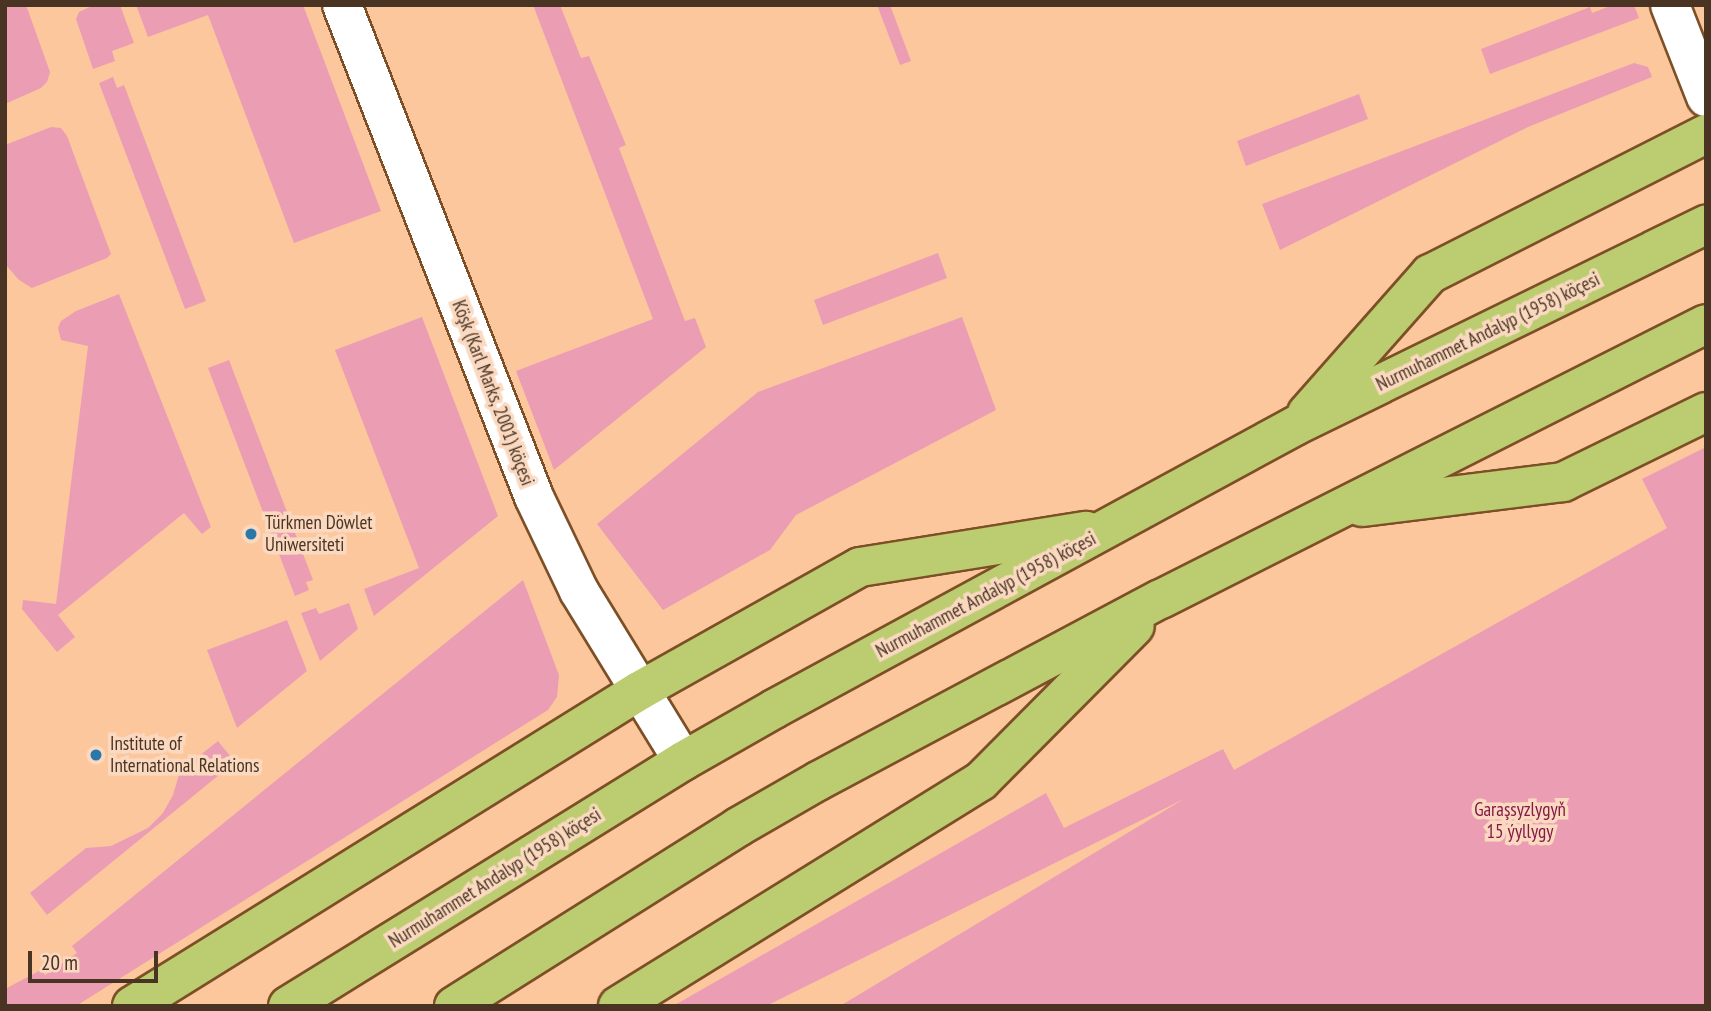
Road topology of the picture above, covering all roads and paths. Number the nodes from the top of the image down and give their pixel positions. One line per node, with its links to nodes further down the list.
1 (342, 5): 12 (street, Köşk (Karl Marks, 2001) köçesi)
2 (1670, 5): 3 (street)
3 (1706, 97)
4 (1706, 134): 8 (main road)
5 (1706, 225): 8 (main road, Nurmuhammet Andalyp (1958) köçesi)
6 (1706, 324): 9 (main road)
7 (1706, 412): 9 (main road)
8 (1295, 426): 10 (main road, Nurmuhammet Andalyp (1958) köçesi)
9 (1336, 510): 11 (main road)
10 (1116, 526): 12 (main road); 13 (main road, Nurmuhammet Andalyp (1958) köçesi)
11 (1161, 599): 16 (main road); 17 (main road)
12 (639, 691): 13 (street, Köşk (Karl Marks, 2001) köçesi); 14 (main road)
13 (683, 761): 15 (main road, Nurmuhammet Andalyp (1958) köçesi)
14 (132, 1006)
15 (288, 1006)
16 (454, 1006)
17 (618, 1006)

